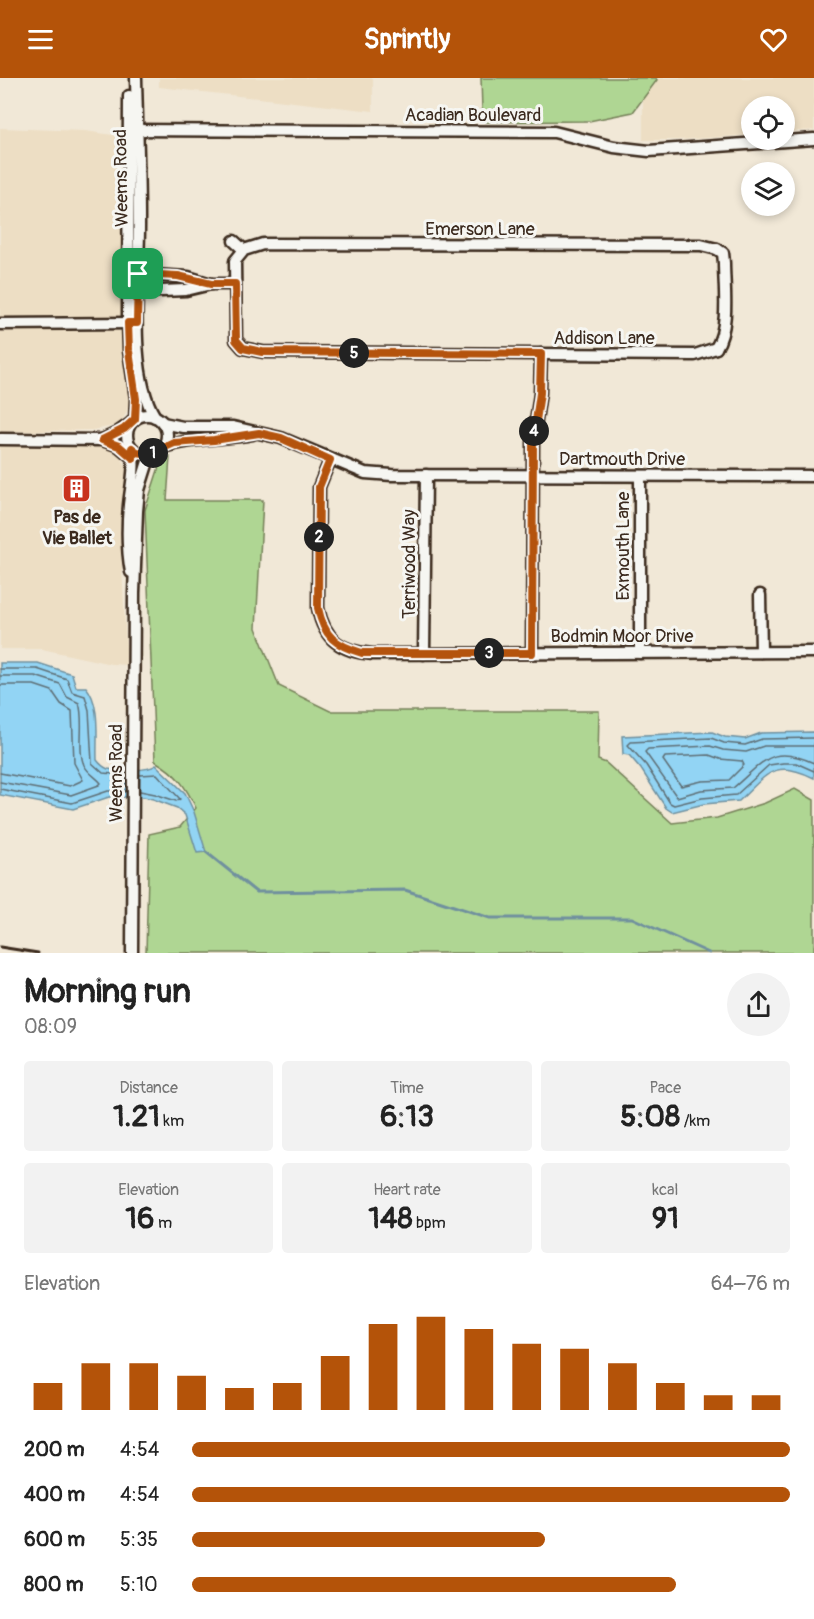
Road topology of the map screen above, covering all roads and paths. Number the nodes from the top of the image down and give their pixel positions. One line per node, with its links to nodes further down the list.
1 (129, 78): 3 (street, Weems Road)
2 (136, 78): 3 (street, Weems Road)
3 (133, 130): 4 (street, Acadian Boulevard); 7 (street, Weems Road); 11 (street, Weems Road)
4 (814, 139)
5 (234, 241): 6 (street)
6 (244, 250): 9 (street); 13 (street, Emerson Lane)
7 (138, 274): 8 (street); 10 (street, Weems Road)
8 (211, 284): 9 (street); 10 (street)
9 (235, 284): 14 (street, Addison Lane)
10 (137, 292): 11 (street, Weems Road)
11 (133, 323): 12 (street); 15 (street, Weems Road); 16 (street, Weems Road)
12 (0, 324)
13 (719, 351): 14 (street, Addison Lane)
14 (541, 354): 25 (street)
15 (159, 420): 16 (street); 17 (street, Dartmouth Drive); 20 (street)
16 (133, 421): 19 (street); 21 (street)
17 (259, 433): 20 (street, Dartmouth Drive); 23 (street, Dartmouth Drive)
18 (0, 439): 19 (street)
19 (102, 440): 21 (street)
20 (162, 448): 22 (street)
21 (133, 453): 22 (street); 28 (street, Weems Road)
22 (150, 454): 28 (street, Weems Road)
23 (330, 460): 24 (street, Dartmouth Drive); 34 (street, Bodmin Moor Drive)
24 (426, 476): 25 (street, Dartmouth Drive); 34 (street, Terriwood Way)
25 (533, 476): 26 (street, Dartmouth Drive); 32 (street)
26 (640, 476): 27 (street, Dartmouth Drive); 33 (street, Exmouth Lane)
27 (814, 476)
28 (134, 593): 35 (street, Weems Road)
29 (760, 595): 30 (street)
30 (760, 652): 31 (street, Bodmin Moor Drive); 33 (street, Bodmin Moor Drive)
31 (814, 652)
32 (532, 653): 33 (street, Bodmin Moor Drive); 34 (street, Bodmin Moor Drive)
33 (640, 653)
34 (424, 654)
35 (132, 953)

